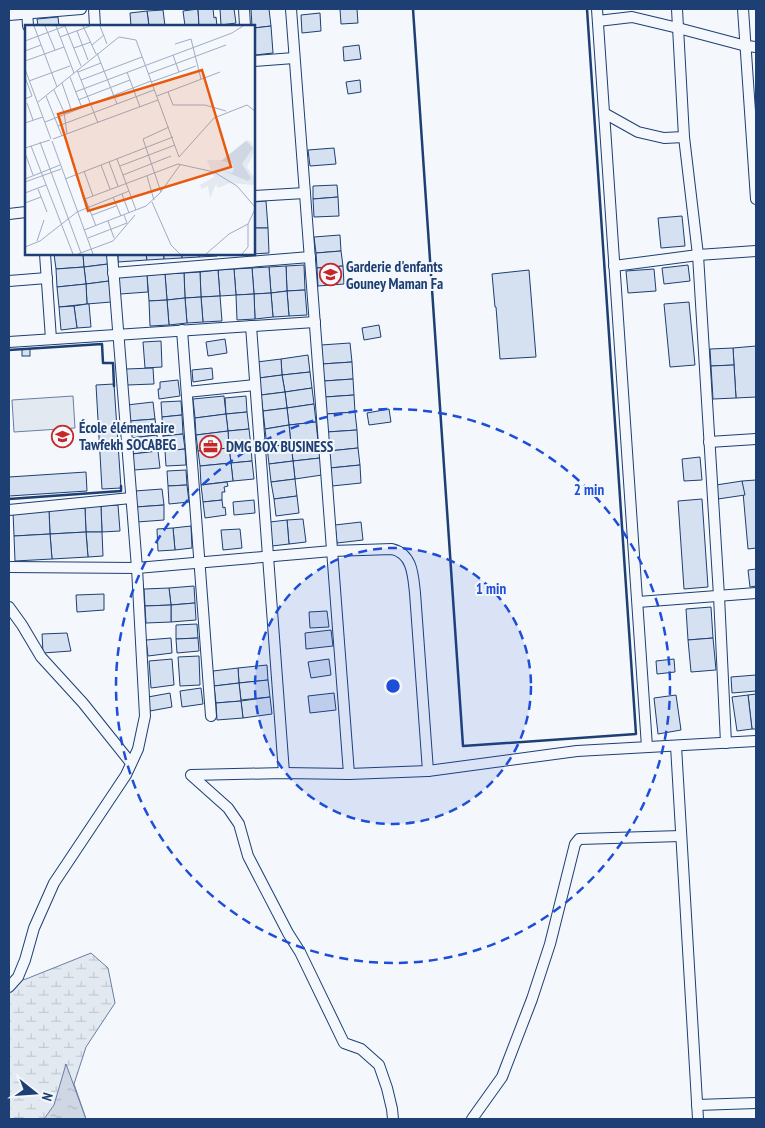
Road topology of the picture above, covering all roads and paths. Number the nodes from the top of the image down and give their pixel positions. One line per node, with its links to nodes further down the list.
1 (81, 9): 8 (street)
2 (94, 9): 12 (street)
3 (244, 9): 13 (street)
4 (290, 9): 16 (street)
5 (597, 9): 10 (street)
6 (677, 9): 14 (street)
7 (743, 9): 15 (street)
8 (27, 11): 9 (street); 11 (street)
9 (9, 14)
10 (598, 21): 14 (street); 19 (street)
11 (28, 25)
12 (95, 25)
13 (245, 25)
14 (678, 28): 15 (street); 20 (street)
15 (751, 47): 18 (street)
16 (294, 58): 17 (street); 22 (street)
17 (255, 61)
18 (753, 107): 21 (street)
19 (604, 112): 20 (street); 32 (street)
20 (684, 137): 30 (street)
21 (756, 182): 24 (street)
22 (305, 193): 23 (street); 31 (street)
23 (255, 196)
24 (756, 199)
25 (25, 212): 26 (street)
26 (9, 214)
27 (756, 251): 30 (street)
28 (45, 255): 34 (street)
29 (112, 255): 33 (street)
30 (698, 255): 32 (street); 45 (street)
31 (310, 257): 33 (street); 36 (street)
32 (614, 266): 55 (street)
33 (113, 272): 39 (street)
34 (47, 278): 35 (street); 40 (street)
35 (9, 281)
36 (315, 322): 37 (street); 48 (street)
37 (251, 326): 38 (street); 42 (street)
38 (182, 330): 39 (street); 43 (street)
39 (118, 335): 40 (street); 46 (street)
40 (51, 339): 41 (street)
41 (9, 342)
42 (255, 385): 43 (street); 49 (street)
43 (187, 392): 50 (street)
44 (756, 439): 45 (street)
45 (709, 442): 54 (street)
46 (131, 498): 47 (street); 52 (street)
47 (9, 510)
48 (332, 551): 49 (street); 63 (street); 65 (street)
49 (268, 556): 50 (street); 64 (street)
50 (200, 562): 52 (street); 57 (street)
51 (9, 567): 52 (street)
52 (136, 568): 62 (street)
53 (756, 594): 54 (street)
54 (720, 596): 55 (street); 59 (street)
55 (638, 602): 61 (street)
56 (9, 607): 62 (street)
57 (212, 716)
58 (756, 741): 59 (street)
59 (726, 743): 60 (street)
60 (676, 746): 61 (street); 66 (street)
61 (648, 747): 63 (street)
62 (131, 763): 67 (street)
63 (428, 771): 65 (street)
64 (284, 773): 65 (street); 70 (street)
65 (349, 774)
66 (681, 836): 69 (street); 71 (street)
67 (9, 987)
68 (756, 1102): 69 (street)
69 (697, 1105): 72 (street)
70 (393, 1119)
71 (472, 1119)
72 (698, 1119)

